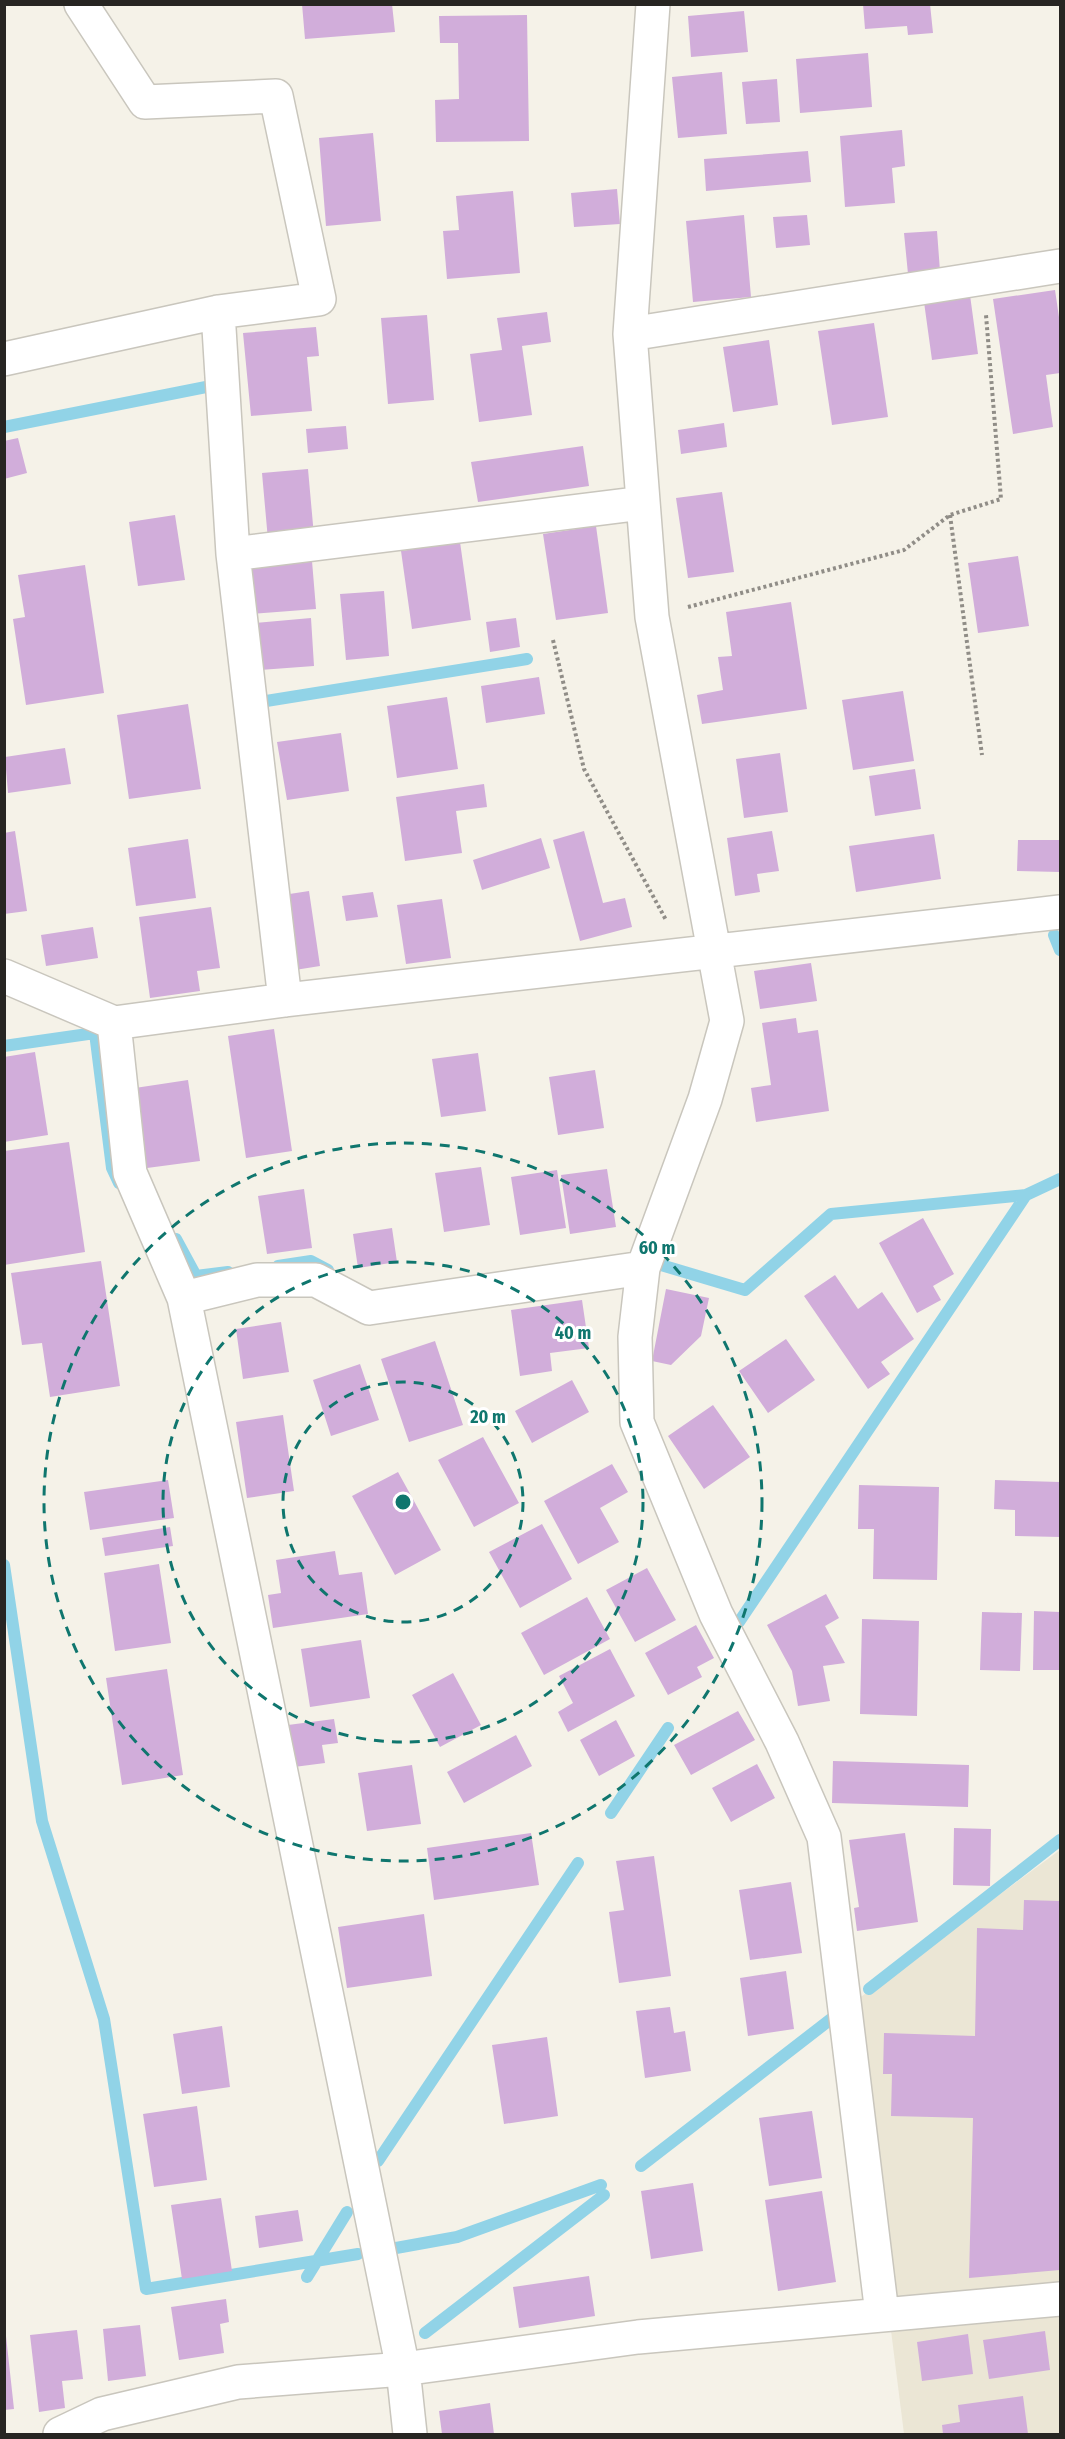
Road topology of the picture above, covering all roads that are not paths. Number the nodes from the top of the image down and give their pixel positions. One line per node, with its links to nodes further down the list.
1 (81, 4): 4 (street)
2 (653, 4): 5 (street)
3 (1060, 266): 5 (street)
4 (218, 312): 6 (street); 8 (street)
5 (630, 334): 7 (street)
6 (4, 359)
7 (643, 503): 8 (street); 10 (street)
8 (233, 554): 12 (street)
9 (1060, 912): 10 (street)
10 (700, 953): 12 (street); 14 (street)
11 (4, 976): 13 (street)
12 (285, 1000): 13 (street)
13 (114, 1023): 15 (street)
14 (643, 1268): 15 (street); 17 (street)
15 (184, 1298): 18 (street)
16 (1060, 2299): 17 (street)
17 (882, 2314): 18 (street)
18 (404, 2368): 19 (street); 20 (street)
19 (60, 2434)
20 (410, 2434)

